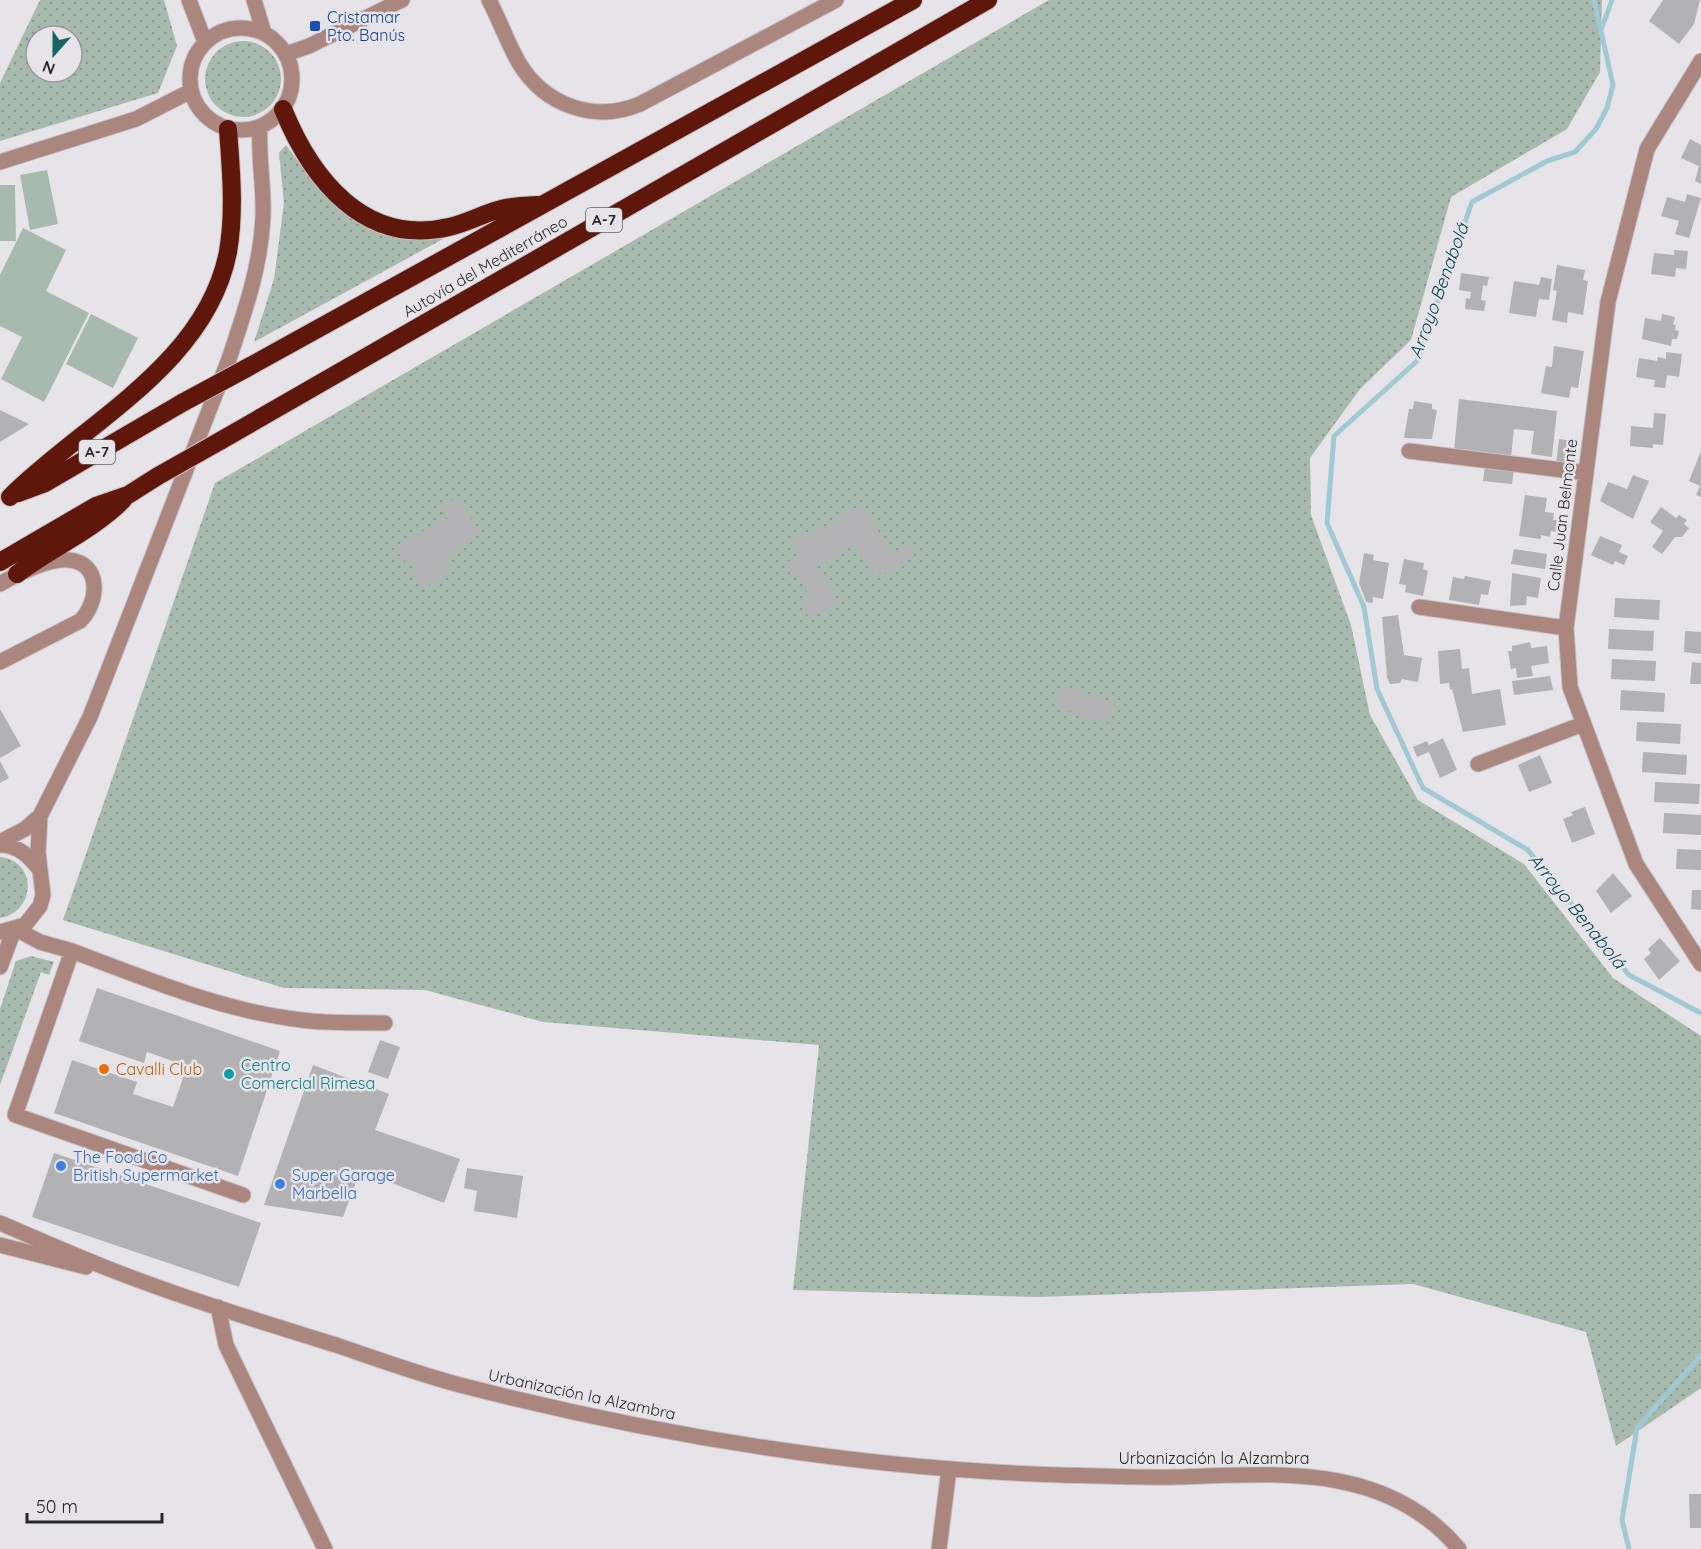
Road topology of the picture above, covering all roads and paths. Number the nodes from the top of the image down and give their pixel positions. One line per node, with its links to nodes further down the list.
1 (189, 0): 9 (street)
2 (254, 0): 8 (street)
3 (402, 0): 10 (street)
4 (489, 0): 5 (street)
5 (836, 0)
6 (913, 0): 17 (highway, Autovía del Mediterráneo / A-7)
7 (988, 0): 20 (highway, Autovía del Mediterráneo / A-7, bridge)
8 (264, 33): 9 (street); 10 (street)
9 (205, 42): 12 (street)
10 (286, 54): 13 (street)
11 (1701, 61): 19 (street, Calle Juan Belmonte)
12 (190, 90): 15 (street); 16 (street)
13 (282, 109): 14 (street); 17 (highway)
14 (260, 127): 15 (street); 30 (street)
15 (228, 129): 21 (highway)
16 (0, 162)
17 (545, 205): 21 (highway, Autovía del Mediterráneo / A-7, bridge)
18 (1409, 451): 19 (street)
19 (1586, 473): 26 (street, Calle Juan Belmonte)
20 (128, 495): 22 (highway, Autovía del Mediterráneo / A-7); 23 (highway)
21 (5, 500)
22 (0, 562)
23 (17, 574): 24 (street); 27 (street)
24 (0, 584)
25 (1419, 607): 26 (street)
26 (1566, 628): 28 (street, Calle Juan Belmonte)
27 (0, 662)
28 (1583, 724): 29 (street); 35 (street, Calle Juan Belmonte)
29 (1478, 764)
30 (40, 816): 31 (street); 32 (street)
31 (0, 844): 32 (street)
32 (39, 869): 33 (street)
33 (14, 929): 34 (street); 36 (street)
34 (63, 947): 37 (street); 38 (street)
35 (1701, 964)
36 (0, 967)
37 (385, 1023)
38 (243, 1195)
39 (0, 1223): 41 (street)
40 (0, 1245): 41 (street)
41 (141, 1282): 42 (street, Urbanización la Alzambra)
42 (218, 1307): 43 (street, Urbanización la Alzambra); 44 (street)
43 (949, 1468): 45 (street); 46 (street, Urbanización la Alzambra)
44 (325, 1549)
45 (939, 1549)
46 (1459, 1549)

